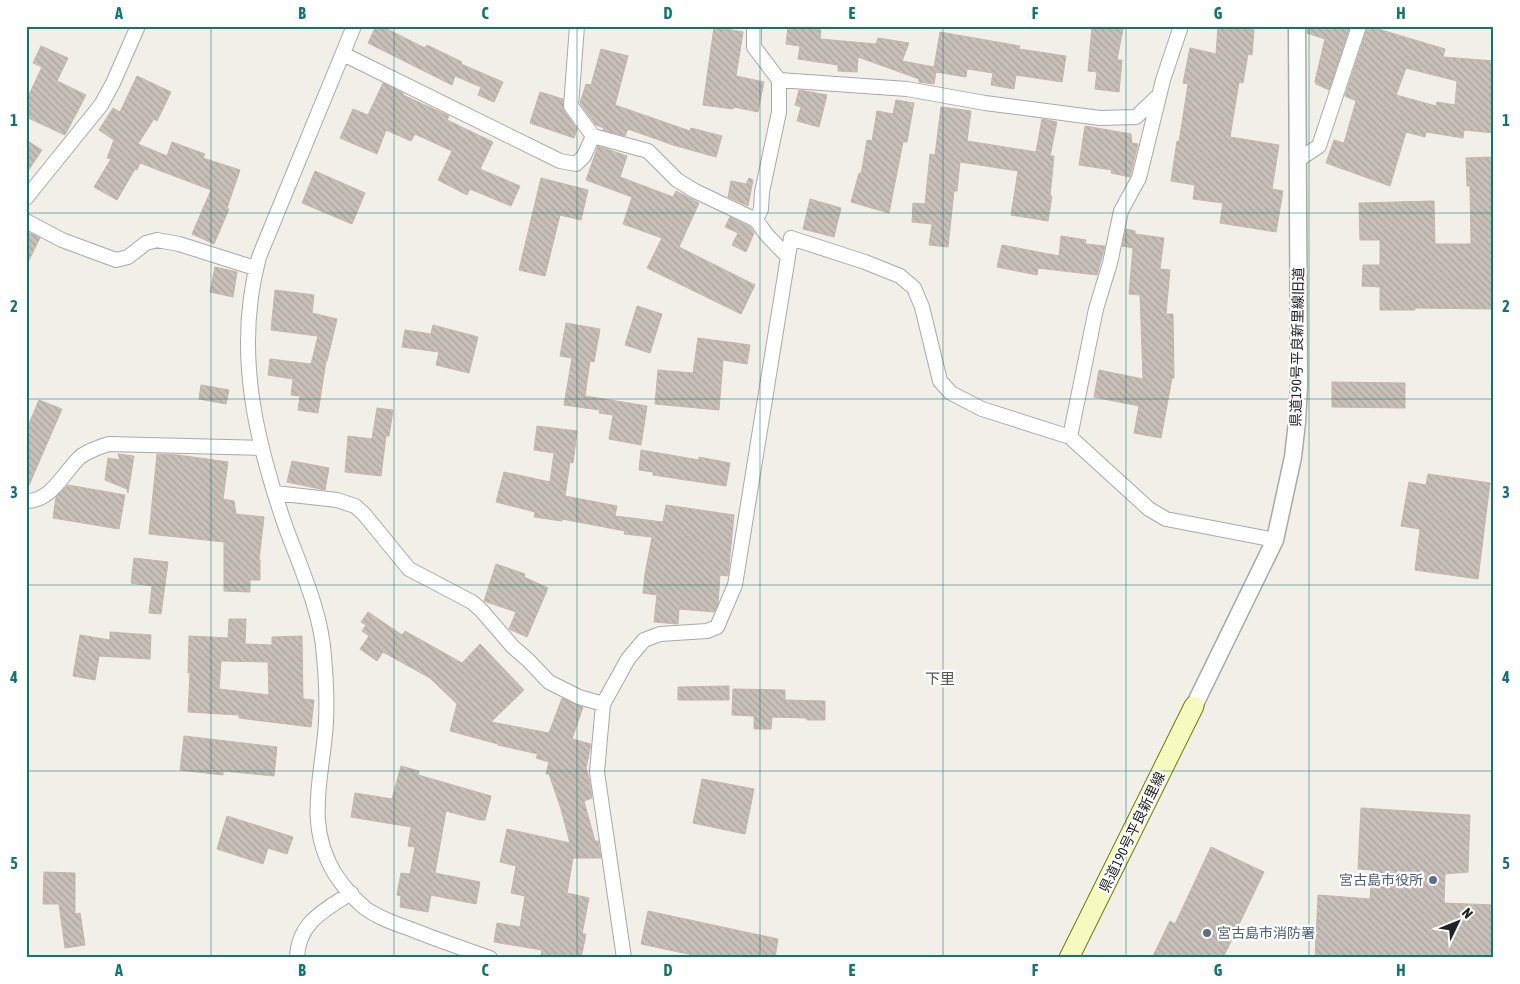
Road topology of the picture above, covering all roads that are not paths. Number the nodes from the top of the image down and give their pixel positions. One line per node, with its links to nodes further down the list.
1 (138, 26): 13 (street)
2 (354, 26): 8 (street)
3 (577, 26): 11 (street)
4 (754, 26): 9 (street)
5 (1181, 26): 10 (street)
6 (1297, 26): 12 (street, 県道190号平良新里線旧道)
7 (1359, 26): 12 (street)
8 (343, 54): 11 (street); 17 (street)
9 (779, 80): 10 (street); 14 (street)
10 (1159, 95): 18 (street)
11 (593, 136): 14 (street)
12 (1298, 160): 22 (street, 県道190号平良新里線旧道)
13 (26, 198)
14 (756, 220): 16 (street)
15 (26, 222): 17 (street)
16 (788, 257): 18 (street); 23 (street)
17 (256, 268): 19 (street)
18 (1070, 437): 22 (street)
19 (262, 448): 20 (street); 21 (street)
20 (275, 494): 23 (street); 25 (street)
21 (26, 501)
22 (1275, 540): 24 (street, 県道190号平良新里線旧道)
23 (603, 704): 28 (street)
24 (1194, 706): 29 (main road, 県道190号平良新里線)
25 (351, 893): 26 (street); 27 (street)
26 (297, 958)
27 (490, 958)
28 (624, 958)
29 (1069, 958)

